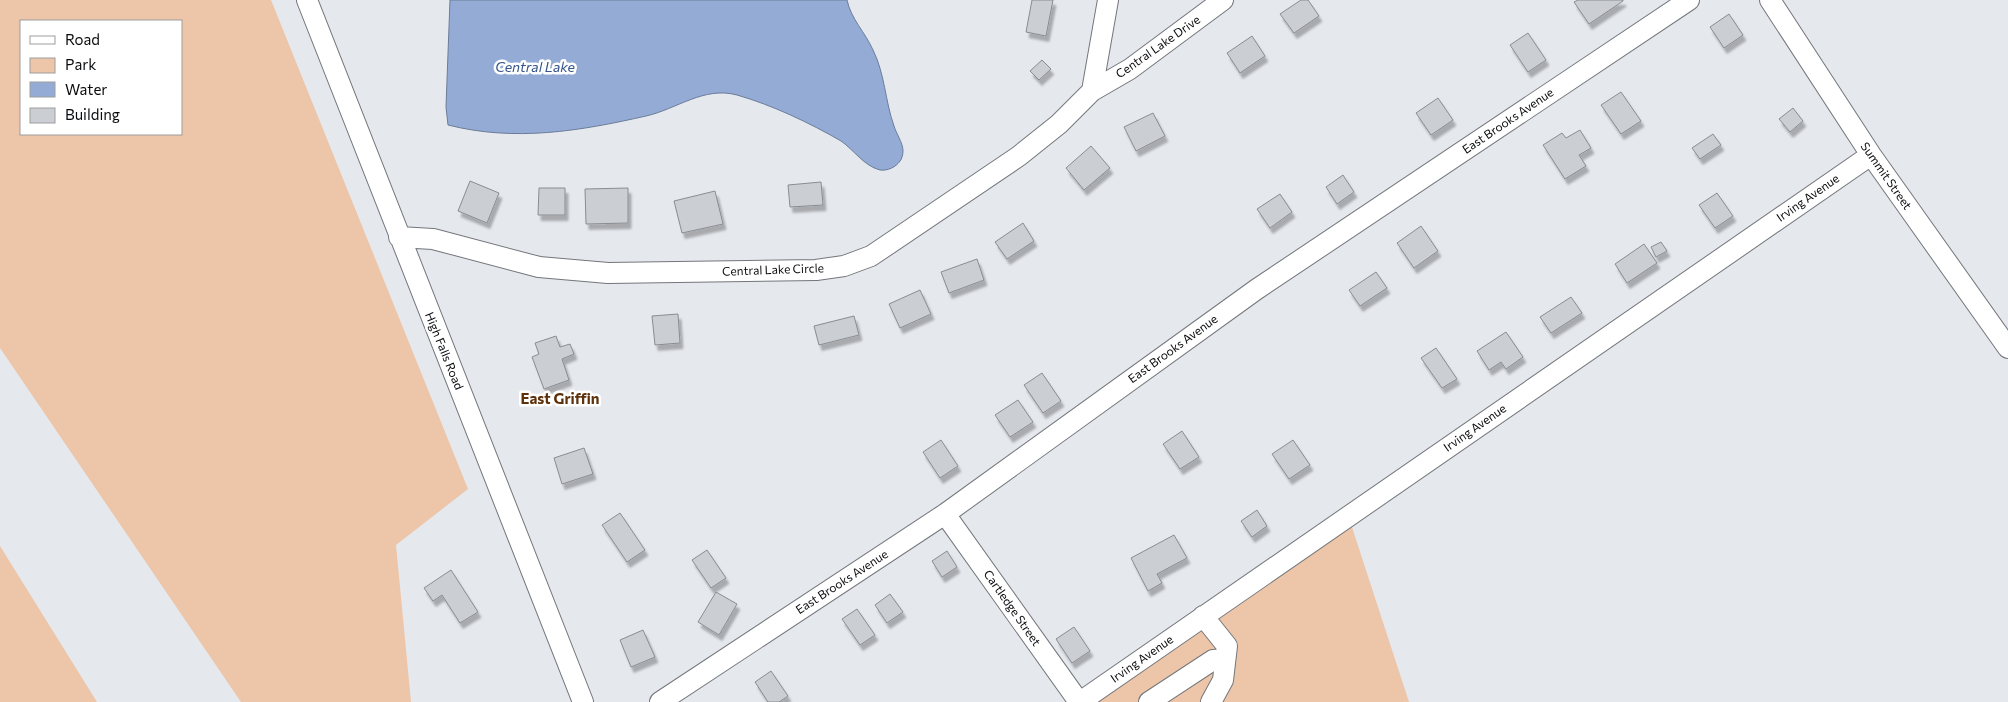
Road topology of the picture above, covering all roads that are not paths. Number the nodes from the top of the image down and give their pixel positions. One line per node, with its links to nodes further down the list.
1 (307, 0): 8 (street, High Falls Road)
2 (1108, 0): 6 (street)
3 (1223, 0): 6 (street, Central Lake Drive)
4 (1689, 0): 10 (street, East Brooks Avenue)
5 (1770, 0): 7 (street, Summit Street)
6 (1092, 91): 8 (street, Central Lake Circle)
7 (1871, 155): 9 (street, Summit Street); 11 (street, Irving Avenue)
8 (399, 237): 13 (street, High Falls Road)
9 (2008, 348)
10 (945, 514): 14 (street, East Brooks Avenue); 15 (street, Cartledge Street)
11 (1204, 616): 12 (street); 15 (street, Irving Avenue)
12 (1225, 659): 16 (street); 17 (street)
13 (583, 702)
14 (660, 702)
15 (1079, 702)
16 (1150, 702)
17 (1211, 702)

